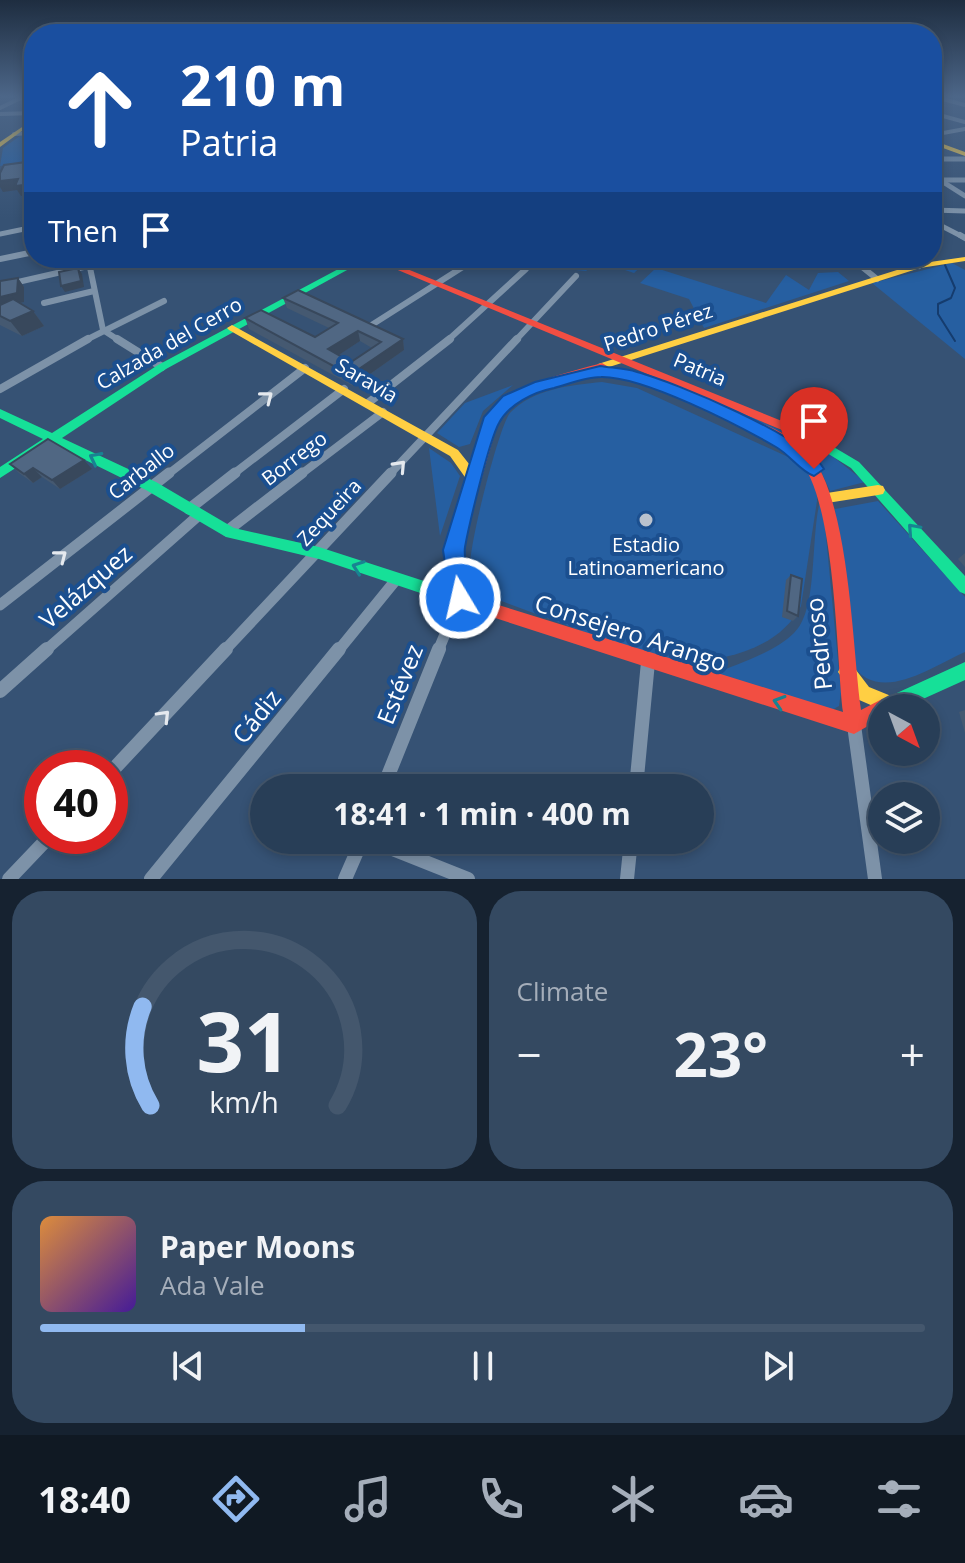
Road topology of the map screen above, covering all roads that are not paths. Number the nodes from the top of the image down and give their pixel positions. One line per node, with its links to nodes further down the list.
1 (942, 146): 2 (street)
2 (964, 154): 3 (street)
3 (942, 157)
4 (942, 180): 5 (street)
5 (965, 180)
6 (942, 181): 7 (street)
7 (965, 196)
8 (942, 210): 9 (street)
9 (965, 211)
10 (942, 228): 13 (street)
11 (24, 229): 14 (street)
12 (942, 232): 13 (street)
13 (947, 232): 15 (street)
14 (0, 234)
15 (965, 238)
16 (24, 254): 17 (street)
17 (0, 259)
18 (962, 261): 19 (street, Pedro Pérez)
19 (942, 263)
20 (66, 268): 31 (street)
21 (89, 268): 32 (street)
22 (346, 268): 38 (street, Calzada del Cerro)
23 (397, 268): 30 (street, Patria)
24 (461, 268): 30 (street)
25 (863, 268): 29 (street)
26 (913, 268): 29 (street, Pedro Pérez)
27 (526, 269): 35 (street)
28 (576, 276): 36 (street, Zequeira)
29 (877, 279): 40 (street, Pedro Pérez)
30 (436, 284): 35 (street, Patria); 37 (street)
31 (0, 286)
32 (94, 291): 34 (street); 39 (street)
33 (164, 301): 39 (street)
34 (44, 303)
35 (486, 304): 36 (street, Patria); 49 (street)
36 (531, 323): 41 (street, Patria); 53 (street, Zequeira)
37 (370, 326)
38 (232, 328): 42 (street, Calzada del Cerro); 43 (street, Saravia)
39 (103, 330): 42 (street); 47 (street)
40 (651, 350): 41 (street, Pedro Pérez); 44 (street)
41 (615, 361): 44 (street, Patria); 45 (street); 46 (street, Pedro Pérez)
42 (162, 367): 52 (street, Calzada del Cerro)
43 (305, 368): 48 (street, Saravia); 58 (street, Carballo, one-way to 43)
44 (654, 371): 59 (street, Patria)
45 (622, 373): 46 (street, Patria); 60 (street, Patria)
46 (569, 376): 54 (street, Pedro Pérez)
47 (0, 389)
48 (344, 389): 49 (street, Saravia); 61 (street, Velázquez)
49 (368, 403): 50 (street, Saravia)
50 (383, 412): 53 (street, Saravia); 62 (street, Borrego)
51 (0, 413): 52 (street, Consejero Arango)
52 (54, 437): 56 (street, Calzada del Cerro); 58 (street, Consejero Arango, one-way to 52)
53 (426, 437): 55 (street, Saravia); 63 (street, Zequeira, one-way to 53)
54 (483, 441): 55 (street); 57 (street, Pedro Pérez)
55 (444, 447): 57 (street, Saravia)
56 (0, 473)
57 (472, 477): 65 (street, Pedro Pérez)
58 (151, 486): 61 (street, Consejero Arango); 68 (street, Carballo, one-way to 58)
59 (878, 490): 60 (street); 66 (street, Patria, one-way to 59)
60 (827, 498): 71 (street, Pedroso)
61 (194, 512): 62 (street, Consejero Arango); 73 (street, Velázquez)
62 (227, 531): 63 (street, Consejero Arango)
63 (319, 553): 64 (street, Consejero Arango, one-way to 63); 78 (street, Zequeira, one-way to 63)
64 (395, 581): 67 (street, Consejero Arango); 86 (street, Cádiz)
65 (461, 583): 67 (street, Pedro Pérez); 69 (street)
66 (965, 587)
67 (460, 598): 69 (street, Consejero Arango); 79 (street, Estévez)
68 (0, 605)
69 (485, 607): 70 (street, Consejero Arango)
70 (648, 662): 77 (street, Consejero Arango, one-way to 70); 80 (street)
71 (844, 664): 75 (street); 77 (street, Pedroso)
72 (965, 671): 74 (street)
73 (0, 691)
74 (914, 694)
75 (868, 696)
76 (868, 717): 77 (street)
77 (854, 725): 90 (street, Pedroso)
78 (128, 754)
79 (389, 774)
80 (637, 774)
81 (33, 854): 85 (street)
82 (356, 854): 87 (street)
83 (405, 854): 88 (street)
84 (630, 854): 89 (street)
85 (9, 879)
86 (151, 879)
87 (345, 879)
88 (468, 879)
89 (627, 879)
90 (875, 879)

